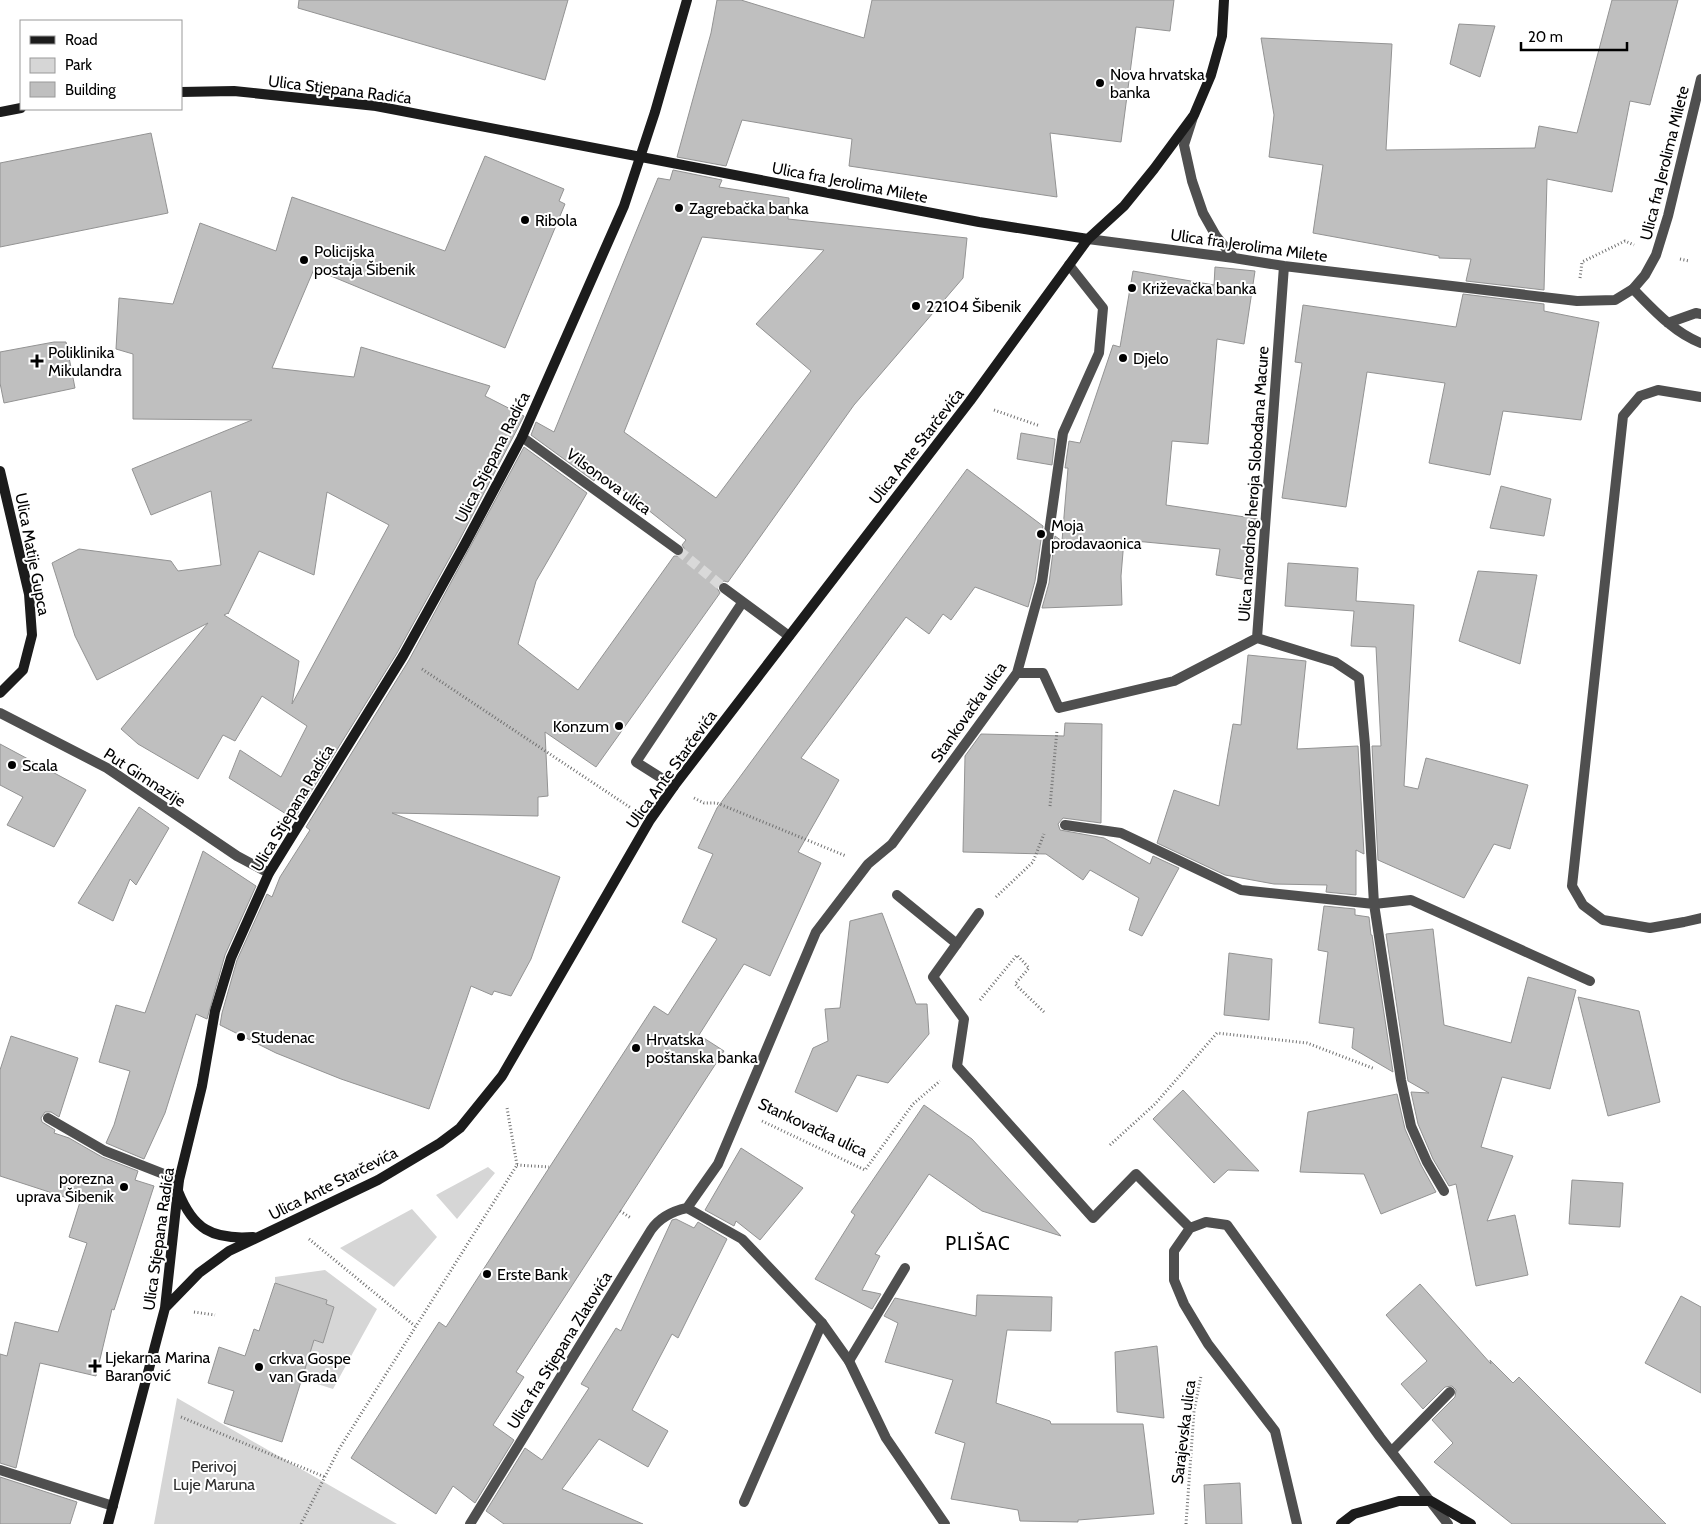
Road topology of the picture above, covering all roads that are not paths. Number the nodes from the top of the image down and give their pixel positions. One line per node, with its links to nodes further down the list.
1 (687, 0): 8 (main road, Ulica Stjepana Radića)
2 (1224, 0): 7 (main road, Ulica Ante Starčevića)
3 (1701, 79): 13 (street, Ulica fra Jerolima Milete)
4 (182, 92): 8 (main road, Ulica Stjepana Radića)
5 (20, 108): 6 (main road)
6 (0, 112)
7 (1194, 115): 9 (main road, Ulica Ante Starčevića); 10 (street)
8 (640, 157): 9 (main road, Ulica fra Jerolima Milete); 18 (main road, Ulica Stjepana Radića)
9 (1088, 239): 10 (street, Ulica fra Jerolima Milete); 11 (main road, Ulica Ante Starčevića)
10 (1234, 258): 12 (street, Ulica fra Jerolima Milete)
11 (1069, 266): 23 (main road, Ulica Ante Starčevića); 25 (street, Stankovačka ulica)
12 (1284, 266): 13 (street, Ulica fra Jerolima Milete); 24 (street, Ulica narodnog heroja Slobodana Macure)
13 (1633, 289): 15 (street)
14 (1701, 314): 15 (street)
15 (1668, 323): 16 (street)
16 (1701, 343)
17 (1701, 397): 34 (street)
18 (522, 437): 20 (street, Vilsonova ulica); 30 (main road, Ulica Stjepana Radića)
19 (0, 471): 26 (main road, Ulica Matije Gupca)
20 (678, 550)
21 (724, 588): 22 (street)
22 (742, 603): 23 (street); 28 (street)
23 (789, 636): 28 (main road, Ulica Ante Starčevića)
24 (1257, 638): 25 (street); 32 (street, Ulica narodnog heroja Slobodana Macure)
25 (1018, 673): 40 (street, Stankovačka ulica)
26 (0, 693)
27 (0, 713): 30 (street, Put Gimnazije)
28 (674, 786): 42 (main road, Ulica Ante Starčevića)
29 (1065, 825): 32 (street)
30 (269, 873): 38 (main road, Ulica Stjepana Radića)
31 (897, 895): 35 (street)
32 (1374, 904): 36 (street); 39 (street, Ulica narodnog heroja Slobodana Macure)
33 (979, 913): 35 (street)
34 (1701, 918)
35 (957, 944): 41 (street)
36 (1590, 981)
37 (48, 1118): 38 (street)
38 (178, 1185): 42 (main road); 44 (main road, Ulica Stjepana Radića)
39 (1444, 1191)
40 (688, 1208): 45 (street); 54 (street, Ulica fra Stjepana Zlatovića)
41 (1190, 1228): 48 (street); 56 (street)
42 (260, 1236): 44 (main road, Ulica Ante Starčevića)
43 (905, 1268): 46 (street)
44 (165, 1308): 52 (main road, Ulica Stjepana Radića)
45 (822, 1324): 46 (street); 51 (street)
46 (849, 1361): 55 (street)
47 (1450, 1392): 48 (street)
48 (1392, 1451): 50 (street)
49 (0, 1470): 52 (street)
50 (1431, 1501): 57 (main road); 58 (street); 59 (main road)
51 (744, 1502)
52 (113, 1506): 53 (main road, Ulica Stjepana Radića)
53 (108, 1524)
54 (470, 1524)
55 (945, 1524)
56 (1298, 1524)
57 (1341, 1524)
58 (1448, 1524)
59 (1471, 1524)

